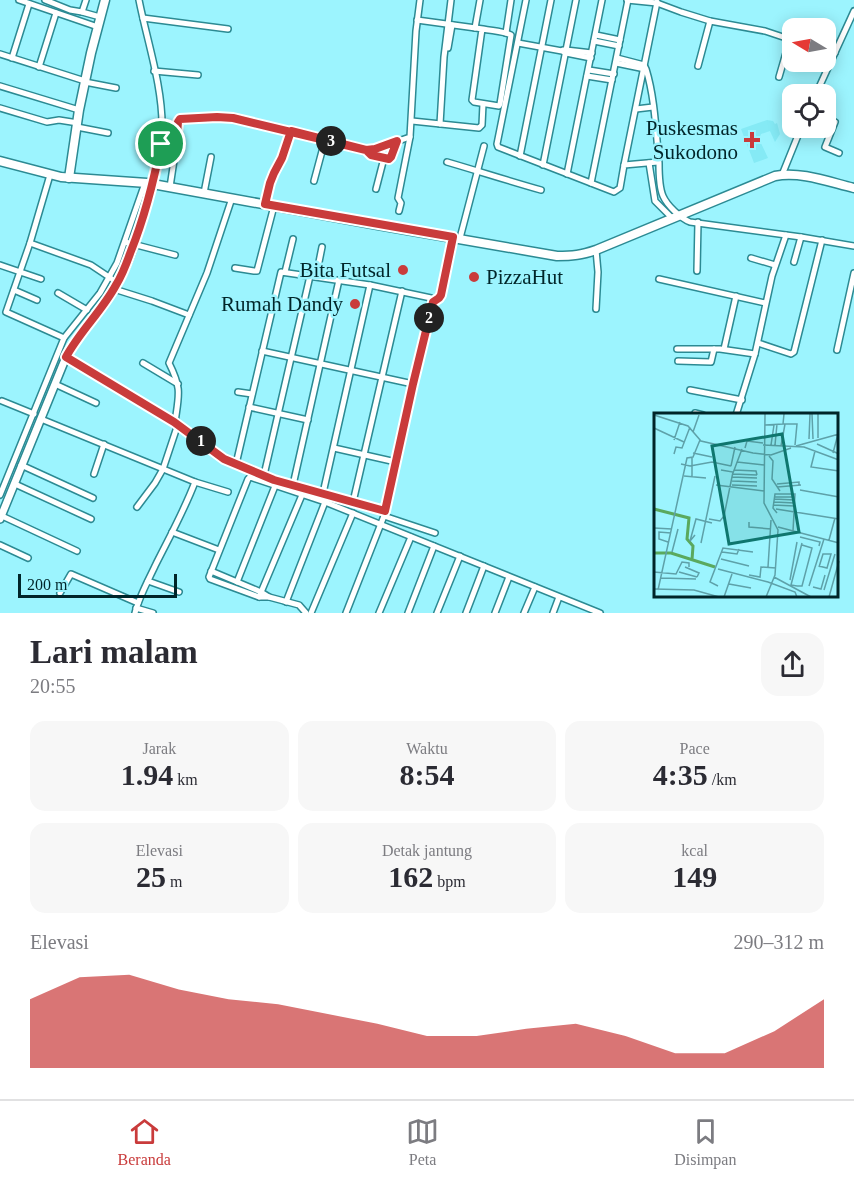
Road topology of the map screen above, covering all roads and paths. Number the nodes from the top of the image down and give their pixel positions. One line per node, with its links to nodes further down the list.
1 (19, 0): 17 (street)
2 (45, 0): 19 (street)
3 (86, 0): 19 (street)
4 (146, 0): 16 (street)
5 (420, 0): 23 (street)
6 (451, 0): 25 (street)
7 (480, 0): 27 (street)
8 (511, 0): 29 (street)
9 (526, 0): 33 (street)
10 (551, 0): 34 (street)
11 (576, 0): 35 (street)
12 (602, 0): 31 (street)
13 (627, 0): 15 (street); 32 (street)
14 (102, 1): 21 (main road)
15 (658, 1): 24 (street); 43 (street)
16 (139, 2): 22 (street)
17 (29, 3): 20 (street); 39 (street)
18 (854, 11): 36 (street)
19 (82, 12): 21 (street)
20 (56, 13): 26 (street); 42 (street)
21 (100, 17): 26 (main road)
22 (143, 18): 28 (street); 45 (street)
23 (417, 20): 25 (street); 58 (street)
24 (710, 21): 30 (street); 41 (street)
25 (450, 25): 27 (street); 59 (street)
26 (98, 27): 50 (main road)
27 (479, 28): 29 (street); 53 (street)
28 (228, 29)
29 (506, 33): 53 (street)
30 (782, 37)
31 (595, 38): 32 (street); 38 (street)
32 (620, 43): 40 (street)
33 (518, 44): 34 (street); 73 (street)
34 (542, 47): 35 (street); 73 (street)
35 (565, 51): 38 (street); 80 (street)
36 (836, 51)
37 (0, 54): 39 (street)
38 (591, 56): 46 (street)
39 (12, 58): 42 (street)
40 (616, 61): 43 (street); 48 (street)
41 (698, 66)
42 (39, 67): 50 (street)
43 (645, 68): 54 (street); 56 (street)
44 (782, 68): 49 (street)
45 (154, 71): 47 (street); 68 (street)
46 (588, 73): 48 (street); 85 (street)
47 (198, 75)
48 (613, 77): 91 (street)
49 (779, 77)
50 (85, 82): 52 (street); 57 (main road)
51 (0, 86): 57 (street)
52 (116, 88)
53 (483, 104): 59 (street)
54 (653, 107): 56 (street); 78 (street)
55 (0, 108): 60 (street)
56 (636, 109): 81 (street)
57 (79, 110): 60 (main road)
58 (412, 121): 59 (street); 63 (street)
59 (440, 124)
60 (77, 125): 62 (street); 88 (main road)
61 (291, 131): 66 (street); 70 (street); 100 (street)
62 (108, 133)
63 (410, 137): 67 (street); 101 (street)
64 (797, 138): 87 (street)
65 (829, 138): 72 (street)
66 (325, 140): 71 (street); 89 (street)
67 (397, 141): 71 (street); 75 (street)
68 (161, 144): 70 (street); 90 (street)
69 (484, 146): 82 (street)
70 (176, 147): 92 (street)
71 (366, 150): 75 (street)
72 (839, 153)
73 (520, 156): 80 (street)
74 (211, 157): 96 (street)
75 (384, 158): 94 (street)
76 (0, 161): 86 (main road)
77 (447, 162): 82 (street)
78 (658, 162): 79 (street); 84 (street)
79 (649, 163): 81 (street); 83 (street)
80 (543, 165): 85 (street)
81 (624, 165): 91 (street)
82 (477, 170): 95 (street); 107 (street)
83 (651, 173): 84 (street); 99 (street)
84 (659, 173): 97 (street)
85 (567, 174): 91 (street)
86 (50, 175): 88 (main road); 109 (street)
87 (782, 175): 93 (main road); 102 (main road)
88 (69, 178): 90 (main road)
89 (314, 181)
90 (149, 183): 92 (main road); 110 (street)
91 (591, 183)
92 (170, 187): 96 (main road)
93 (854, 188)
94 (376, 189)
95 (541, 190)
96 (204, 193): 98 (main road)
97 (663, 196): 99 (street); 102 (street)
98 (232, 198): 100 (main road); 139 (street)
99 (655, 201): 102 (street)
100 (269, 205): 107 (main road); 119 (street)
101 (399, 211)
102 (676, 217): 103 (street); 113 (main road)
103 (698, 222): 104 (street); 120 (street)
104 (786, 235): 105 (street); 117 (street)
105 (801, 237): 108 (street); 116 (street)
106 (293, 238): 122 (street)
107 (456, 238): 113 (main road); 135 (street)
108 (822, 240): 111 (street); 141 (street)
109 (30, 243): 121 (street); 128 (street)
110 (129, 243): 114 (street); 128 (street)
111 (854, 246)
112 (321, 247): 124 (street)
113 (597, 250): 137 (street)
114 (176, 255)
115 (751, 258): 117 (street)
116 (794, 262)
117 (775, 264): 136 (street)
118 (0, 265): 121 (street)
119 (235, 268)
120 (697, 271)
121 (20, 272): 125 (street); 130 (street)
122 (285, 272): 124 (street); 145 (street)
123 (854, 273): 146 (street)
124 (313, 277): 127 (street); 149 (street)
125 (41, 279)
126 (659, 279): 133 (street)
127 (339, 280): 129 (street); 152 (street)
128 (113, 282): 138 (street); 139 (street); 148 (street)
129 (370, 285): 131 (street); 153 (street)
130 (14, 290): 134 (street); 140 (street)
131 (402, 291): 135 (street); 154 (street)
132 (58, 293): 138 (street)
133 (736, 296): 136 (street); 144 (street)
134 (37, 300)
135 (433, 302): 157 (street)
136 (765, 303): 141 (street)
137 (596, 309)
138 (87, 310): 140 (street)
139 (189, 315): 156 (street)
140 (64, 338): 167 (street)
141 (758, 344): 147 (street)
142 (677, 349): 143 (street)
143 (714, 349): 144 (street); 150 (street)
144 (724, 349): 147 (street)
145 (262, 351): 149 (street); 160 (street)
146 (837, 351)
147 (755, 354): 161 (street)
148 (66, 357): 155 (street); 170 (street)
149 (292, 357): 152 (street); 165 (street)
150 (678, 361)
151 (143, 363): 156 (street)
152 (320, 364): 153 (street); 169 (street)
153 (351, 371): 154 (street); 172 (street)
154 (381, 377): 157 (street); 174 (street)
155 (55, 384): 163 (street); 168 (street)
156 (178, 384): 170 (street)
157 (413, 384): 175 (street)
158 (690, 390): 161 (street)
159 (238, 392): 160 (street)
160 (252, 394): 164 (street)
161 (742, 400): 166 (street)
162 (2, 401): 167 (street)
163 (96, 404)
164 (249, 407): 165 (street); 177 (street)
165 (278, 413): 169 (street); 180 (street)
166 (737, 413)
167 (34, 414): 173 (street)
168 (41, 418): 171 (street); 173 (street)
169 (308, 420): 183 (street)
170 (176, 423): 177 (street); 178 (street)
171 (104, 444): 178 (street); 179 (street)
172 (334, 448): 174 (street); 187 (street)
173 (24, 449): 176 (street)
174 (364, 455): 175 (street); 191 (street)
175 (396, 462): 194 (street)
176 (18, 463): 182 (street); 186 (street); 189 (street)
177 (236, 464): 180 (street)
178 (163, 469): 181 (street); 192 (street)
179 (94, 474)
180 (264, 475): 183 (street)
181 (195, 482): 185 (street); 198 (street)
182 (15, 484): 195 (street); 196 (street)
183 (293, 485): 187 (street)
184 (275, 486): 188 (street); 203 (street); 211 (street)
185 (228, 492)
186 (0, 493)
187 (323, 493): 191 (street)
188 (302, 495): 190 (street); 215 (street)
189 (93, 498)
190 (325, 502): 193 (street); 217 (street)
191 (353, 502): 194 (street)
192 (137, 507)
193 (353, 513): 197 (street); 222 (street)
194 (384, 514): 197 (street); 199 (street)
195 (1, 517): 204 (street)
196 (91, 519)
197 (381, 525): 200 (street); 223 (street)
198 (172, 532): 203 (street); 210 (street)
199 (435, 533)
200 (411, 537): 202 (street); 224 (street)
201 (0, 545): 206 (street)
202 (434, 546): 205 (street); 225 (street)
203 (219, 550): 208 (street)
204 (77, 551)
205 (460, 556): 207 (street); 226 (street)
206 (28, 558)
207 (484, 566): 209 (street); 227 (street)
208 (211, 571): 211 (street); 215 (street)
209 (509, 577): 212 (street); 228 (street)
210 (148, 581): 213 (street); 219 (street)
211 (237, 582): 215 (street)
212 (535, 587): 216 (street); 229 (street)
213 (178, 592)
214 (60, 593): 219 (street)
215 (260, 595): 217 (street)
216 (559, 597): 218 (street); 230 (street)
217 (286, 602): 221 (street)
218 (582, 606): 231 (street); 232 (street)
219 (136, 608): 220 (street)
220 (153, 613)
221 (306, 613)
222 (311, 613)
223 (346, 613)
224 (379, 613)
225 (408, 613)
226 (437, 613)
227 (466, 613)
228 (495, 613)
229 (524, 613)
230 (553, 613)
231 (580, 613)
232 (600, 613)

